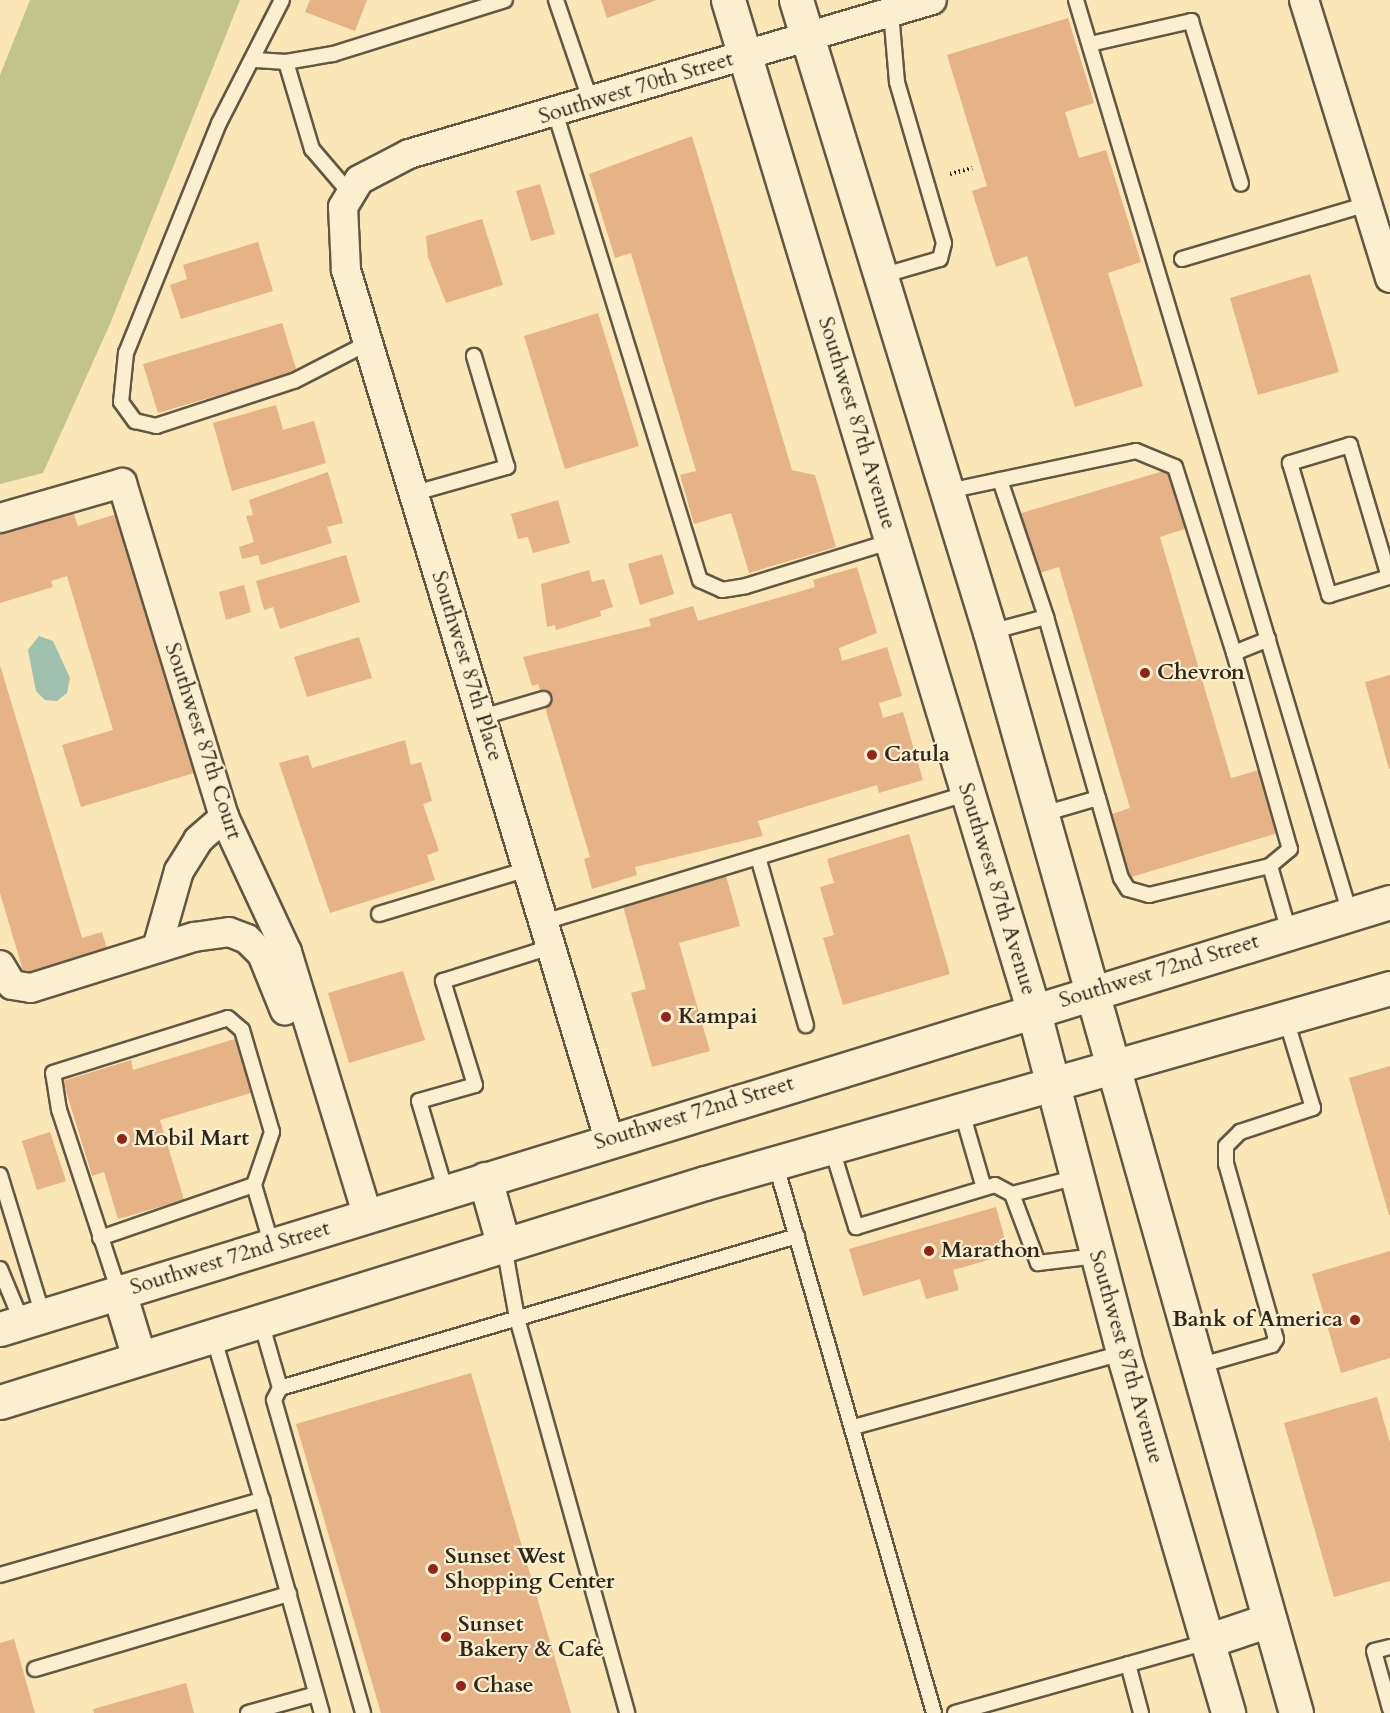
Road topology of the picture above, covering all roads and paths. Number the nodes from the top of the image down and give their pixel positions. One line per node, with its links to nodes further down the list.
1 (282, 0): 13 (lane)
2 (505, 0): 14 (lane)
3 (556, 0): 15 (lane)
4 (728, 0): 12 (main road, Southwest 87th Avenue)
5 (796, 0): 10 (main road)
6 (932, 0): 9 (street, Southwest 70th Street)
7 (1076, 0): 11 (lane)
8 (1304, 0): 21 (street)
9 (891, 12): 10 (street, Southwest 70th Street); 23 (lane)
10 (807, 36): 12 (street, Southwest 70th Street); 23 (main road)
11 (1090, 44): 19 (lane); 35 (lane)
12 (745, 55): 15 (street, Southwest 70th Street); 31 (main road, Southwest 87th Avenue)
13 (256, 60): 14 (lane); 25 (lane)
14 (286, 62): 20 (lane)
15 (591, 102): 16 (street, Southwest 70th Street)
16 (555, 112): 20 (street, Southwest 70th Street); 31 (lane)
17 (972, 168): 18 (path)
18 (940, 176)
19 (1241, 184)
20 (348, 191): 25 (street, Southwest 87th Place)
21 (1368, 204): 22 (lane); 24 (street)
22 (1182, 259)
23 (881, 276): 28 (main road)
24 (1390, 278)
25 (368, 343): 29 (street, Southwest 87th Place)
26 (474, 357): 29 (lane)
27 (999, 480): 28 (lane); 33 (lane); 36 (lane)
28 (948, 491): 34 (main road)
29 (415, 493): 38 (street, Southwest 87th Place)
30 (0, 518): 42 (street, Southwest 87th Court)
31 (892, 541): 39 (main road, Southwest 87th Avenue)
32 (1390, 577): 32 (lane)
33 (1046, 616): 34 (lane); 40 (lane)
34 (990, 632): 41 (main road)
35 (1268, 639): 36 (lane); 48 (lane)
36 (1234, 653): 44 (lane)
37 (543, 699): 38 (lane)
38 (482, 717): 45 (street, Southwest 87th Place)
39 (968, 793): 43 (lane); 55 (main road, Southwest 87th Avenue)
40 (1098, 798): 41 (lane); 44 (lane)
41 (1043, 814): 54 (main road)
42 (224, 817): 51 (street); 71 (street, Southwest 87th Court)
43 (759, 856): 50 (lane); 57 (lane)
44 (1270, 867): 49 (lane)
45 (528, 869): 47 (lane); 50 (street, Southwest 87th Place)
46 (1390, 902): 48 (main road, Southwest 72nd Street)
47 (379, 914)
48 (1350, 914): 49 (main road, Southwest 72nd Street)
49 (1289, 932): 54 (main road, Southwest 72nd Street)
50 (548, 935): 61 (street, Southwest 87th Place); 69 (lane)
51 (157, 948): 52 (street); 71 (street)
52 (0, 965)
53 (1390, 988): 56 (main road)
54 (1094, 990): 55 (main road, Southwest 72nd Street); 58 (main road)
55 (1033, 1009): 59 (main road, Southwest 87th Avenue); 61 (main road, Southwest 72nd Street)
56 (1286, 1019): 58 (main road); 85 (lane)
57 (806, 1025)
58 (1117, 1068): 59 (main road); 85 (main road)
59 (1052, 1084): 60 (main road); 65 (main road, Southwest 87th Avenue)
60 (960, 1108): 62 (main road); 68 (lane)
61 (609, 1139): 66 (main road, Southwest 72nd Street)
62 (831, 1145): 63 (main road); 68 (lane)
63 (775, 1162): 72 (lane); 74 (main road)
64 (0, 1175): 80 (lane)
65 (1077, 1177): 70 (lane); 76 (main road, Southwest 87th Avenue)
66 (485, 1179): 69 (main road, Southwest 72nd Street); 74 (main road)
67 (254, 1185): 73 (lane); 73 (lane); 75 (lane)
68 (984, 1188): 70 (lane)
69 (446, 1191): 71 (main road, Southwest 72nd Street)
70 (1012, 1194): 76 (lane)
71 (359, 1219): 75 (main road, Southwest 72nd Street)
72 (797, 1236): 79 (lane); 88 (lane)
73 (100, 1238): 78 (lane)
74 (503, 1243): 79 (lane); 81 (main road)
75 (272, 1246): 78 (main road, Southwest 72nd Street)
76 (1097, 1256): 83 (main road, Southwest 87th Avenue)
77 (0, 1269): 80 (lane)
78 (119, 1292): 80 (main road, Southwest 72nd Street); 84 (main road)
79 (517, 1318): 86 (lane); 102 (lane)
80 (22, 1322)
81 (261, 1322): 82 (main road); 86 (lane)
82 (213, 1336): 84 (main road); 89 (lane)
83 (1123, 1353): 88 (lane); 93 (main road, Southwest 87th Avenue)
84 (139, 1358): 87 (main road)
85 (1196, 1367): 92 (main road)
86 (280, 1388): 101 (lane)
87 (0, 1402)
88 (854, 1427): 103 (lane)
89 (262, 1500): 90 (lane); 91 (lane)
90 (0, 1575)
91 (289, 1594): 96 (lane); 97 (lane)
92 (1269, 1620): 93 (main road); 107 (main road)
93 (1208, 1641): 95 (lane); 106 (main road, Southwest 87th Avenue)
94 (1390, 1647): 98 (lane)
95 (1128, 1664): 104 (lane); 105 (lane)
96 (35, 1669)
97 (316, 1694): 99 (lane); 100 (lane)
98 (1390, 1709)
99 (248, 1713)
100 (322, 1713)
101 (363, 1713)
102 (627, 1713)
103 (934, 1713)
104 (955, 1713)
105 (1142, 1713)
106 (1228, 1713)
107 (1296, 1713)

